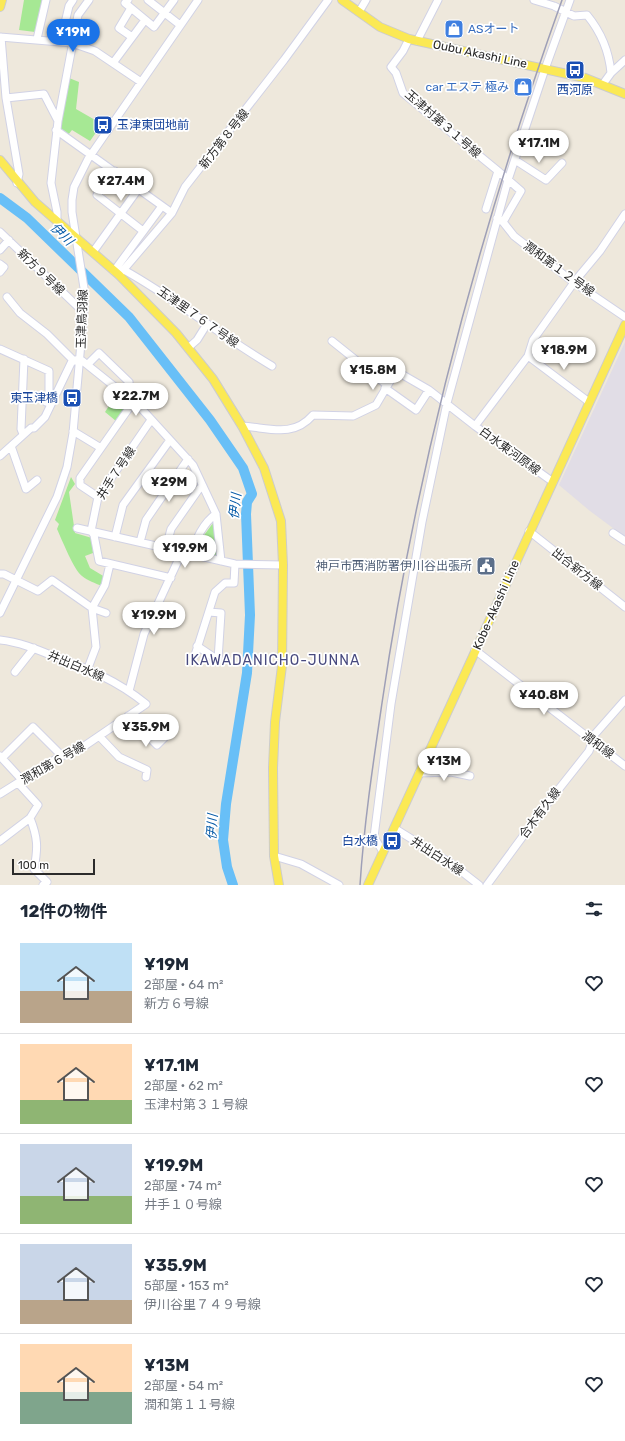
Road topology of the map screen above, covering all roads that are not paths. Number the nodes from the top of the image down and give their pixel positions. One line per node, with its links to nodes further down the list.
1 (2, 0): 15 (main road)
2 (46, 0): 25 (street)
3 (73, 0): 22 (street)
4 (89, 0): 22 (street)
5 (128, 0): 16 (street)
6 (148, 0): 18 (street)
7 (174, 0): 18 (street)
8 (198, 0): 21 (street, 玉津鳥羽線)
9 (328, 0): 50 (street, 新方第８号線)
10 (342, 0): 17 (main road, Oubu Akashi Line)
11 (366, 0): 17 (street)
12 (438, 0): 26 (street)
13 (534, 0): 19 (street)
14 (570, 0): 19 (street)
15 (0, 7)
16 (131, 8): 20 (street); 24 (street)
17 (359, 12): 26 (main road, Oubu Akashi Line)
18 (165, 13): 20 (street); 21 (street)
19 (565, 13): 30 (street); 31 (street)
20 (145, 20): 24 (street)
21 (180, 25): 32 (street, 玉津鳥羽線)
22 (75, 30): 27 (street)
23 (0, 37): 25 (street); 35 (street)
24 (132, 37): 29 (street)
25 (37, 39): 27 (street)
26 (413, 40): 30 (main road, Oubu Akashi Line); 43 (street, 玉津村第３１号線)
27 (72, 43): 29 (street); 36 (street)
28 (625, 60): 31 (street)
29 (113, 63): 32 (street)
30 (545, 69): 33 (main road, Oubu Akashi Line); 40 (street)
31 (611, 73): 33 (street)
32 (141, 82): 38 (street, 玉津鳥羽線)
33 (604, 84): 34 (main road, Oubu Akashi Line)
34 (625, 94)
35 (6, 98): 36 (street); 45 (street)
36 (58, 121): 37 (street)
37 (56, 130): 38 (street); 52 (street)
38 (91, 154): 42 (street); 56 (street, 玉津鳥羽線)
39 (0, 160): 45 (main road)
40 (515, 160): 41 (street); 44 (street)
41 (562, 163)
42 (115, 171): 46 (street); 49 (street)
43 (498, 171): 44 (street); 48 (street)
44 (508, 180): 53 (street); 53 (street)
45 (17, 182): 52 (main road)
46 (139, 188): 47 (street); 49 (street)
47 (162, 206): 50 (street); 54 (street)
48 (486, 209)
49 (121, 213): 54 (street); 59 (street)
50 (172, 213): 62 (street, 新方第８号線)
51 (625, 214): 63 (street, 白水東河原線)
52 (57, 220): 56 (main road)
53 (500, 220): 63 (street, 潤和第１２号線); 82 (street)
54 (142, 230): 62 (street)
55 (0, 232): 57 (street, 新方９号線)
56 (77, 238): 59 (main road); 65 (street, 玉津鳥羽線)
57 (9, 240): 58 (street); 65 (street, 新方９号線)
58 (0, 250)
59 (93, 252): 62 (main road)
60 (0, 264): 61 (street)
61 (0, 272)
62 (119, 272): 67 (street, 玉津里７６７号線); 70 (main road)
63 (575, 281): 66 (street, 潤和第１２号線); 72 (street, 白水東河原線)
64 (7, 297): 74 (street)
65 (84, 310): 74 (street, 玉津鳥羽線)
66 (625, 317)
67 (208, 324): 70 (street); 76 (street, 玉津里７６７号線)
68 (625, 325): 81 (main road, Kobe-Akashi Line)
69 (332, 341): 77 (street)
70 (188, 348): 84 (main road)
71 (0, 349): 73 (street)
72 (528, 356): 81 (street); 85 (street, 白水東河原線)
73 (24, 359): 86 (street); 88 (street)
74 (77, 360): 75 (street); 86 (street); 87 (street, 玉津鳥羽線)
75 (88, 364): 79 (street); 79 (street)
76 (272, 366)
77 (386, 387): 78 (street); 78 (street); 84 (street)
78 (429, 390): 82 (street)
79 (122, 391): 80 (street)
80 (134, 401): 83 (street); 91 (street)
81 (589, 402): 95 (main road, Kobe-Akashi Line)
82 (447, 403): 85 (street); 146 (street)
83 (152, 420): 89 (street); 97 (street, 井手７号線)
84 (242, 426): 112 (main road)
85 (475, 426): 95 (street, 白水東河原線)
86 (31, 428): 88 (street)
87 (73, 431): 91 (street); 115 (street, 玉津鳥羽線)
88 (23, 434): 90 (street)
89 (170, 440): 93 (street); 103 (street)
90 (11, 446): 92 (street); 94 (street)
91 (101, 448): 97 (street)
92 (0, 455)
93 (188, 459): 96 (street); 105 (street)
94 (37, 480)
95 (553, 482): 101 (main road, Kobe-Akashi Line)
96 (203, 486): 98 (street); 106 (street)
97 (98, 497): 100 (street, 井手７号線)
98 (216, 514): 108 (street); 109 (street)
99 (77, 528): 100 (street)
100 (91, 531): 103 (street); 110 (street)
101 (529, 531): 116 (street, 出合新方線); 124 (main road, Kobe-Akashi Line)
102 (613, 533): 104 (street)
103 (115, 536): 105 (street)
104 (625, 541)
105 (140, 542): 106 (street)
106 (166, 548): 107 (street)
107 (182, 552): 108 (street); 114 (street)
108 (191, 554): 109 (street)
109 (221, 561): 111 (street)
110 (110, 564): 114 (street); 117 (street)
111 (235, 564): 112 (street); 118 (street)
112 (281, 565): 147 (main road)
113 (0, 574): 115 (street)
114 (170, 578): 128 (street)
115 (17, 580): 117 (street); 119 (street, 玉津鳥羽線)
116 (625, 607)
117 (92, 608): 120 (street); 126 (street)
118 (209, 612): 122 (street); 122 (street)
119 (0, 613)
120 (106, 613)
121 (0, 640): 123 (street, 井出白水線)
122 (197, 646): 125 (street)
123 (34, 648): 126 (street, 井出白水線); 127 (street)
124 (475, 650): 134 (street, 潤和線); 138 (main road, Kobe-Akashi Line)
125 (195, 655)
126 (88, 668): 128 (street, 井出白水線)
127 (16, 672)
128 (129, 690): 130 (street, 井出白水線)
129 (625, 700): 134 (street, 合木有久線)
130 (146, 704): 131 (street, 潤和第６号線)
131 (128, 716): 132 (street); 133 (street, 潤和第６号線)
132 (168, 734)
133 (99, 736): 135 (street, 潤和第６号線); 140 (street)
134 (593, 742): 137 (street, 潤和線); 153 (street, 合木有久線)
135 (62, 756): 136 (street); 141 (street, 潤和第６号線)
136 (1, 757): 141 (street)
137 (625, 766)
138 (419, 773): 139 (street); 144 (main road, Kobe-Akashi Line)
139 (470, 776)
140 (146, 777)
141 (20, 782): 142 (street, 潤和第６号線); 143 (street)
142 (0, 794)
143 (30, 818): 145 (street); 148 (street)
144 (394, 828): 146 (main road, Kobe-Akashi Line); 152 (street, 井出白水線)
145 (0, 841)
146 (383, 852): 151 (main road, Kobe-Akashi Line)
147 (274, 856): 149 (main road); 150 (street)
148 (43, 885)
149 (279, 885)
150 (339, 885)
151 (368, 885)
152 (479, 885)
153 (487, 885)

